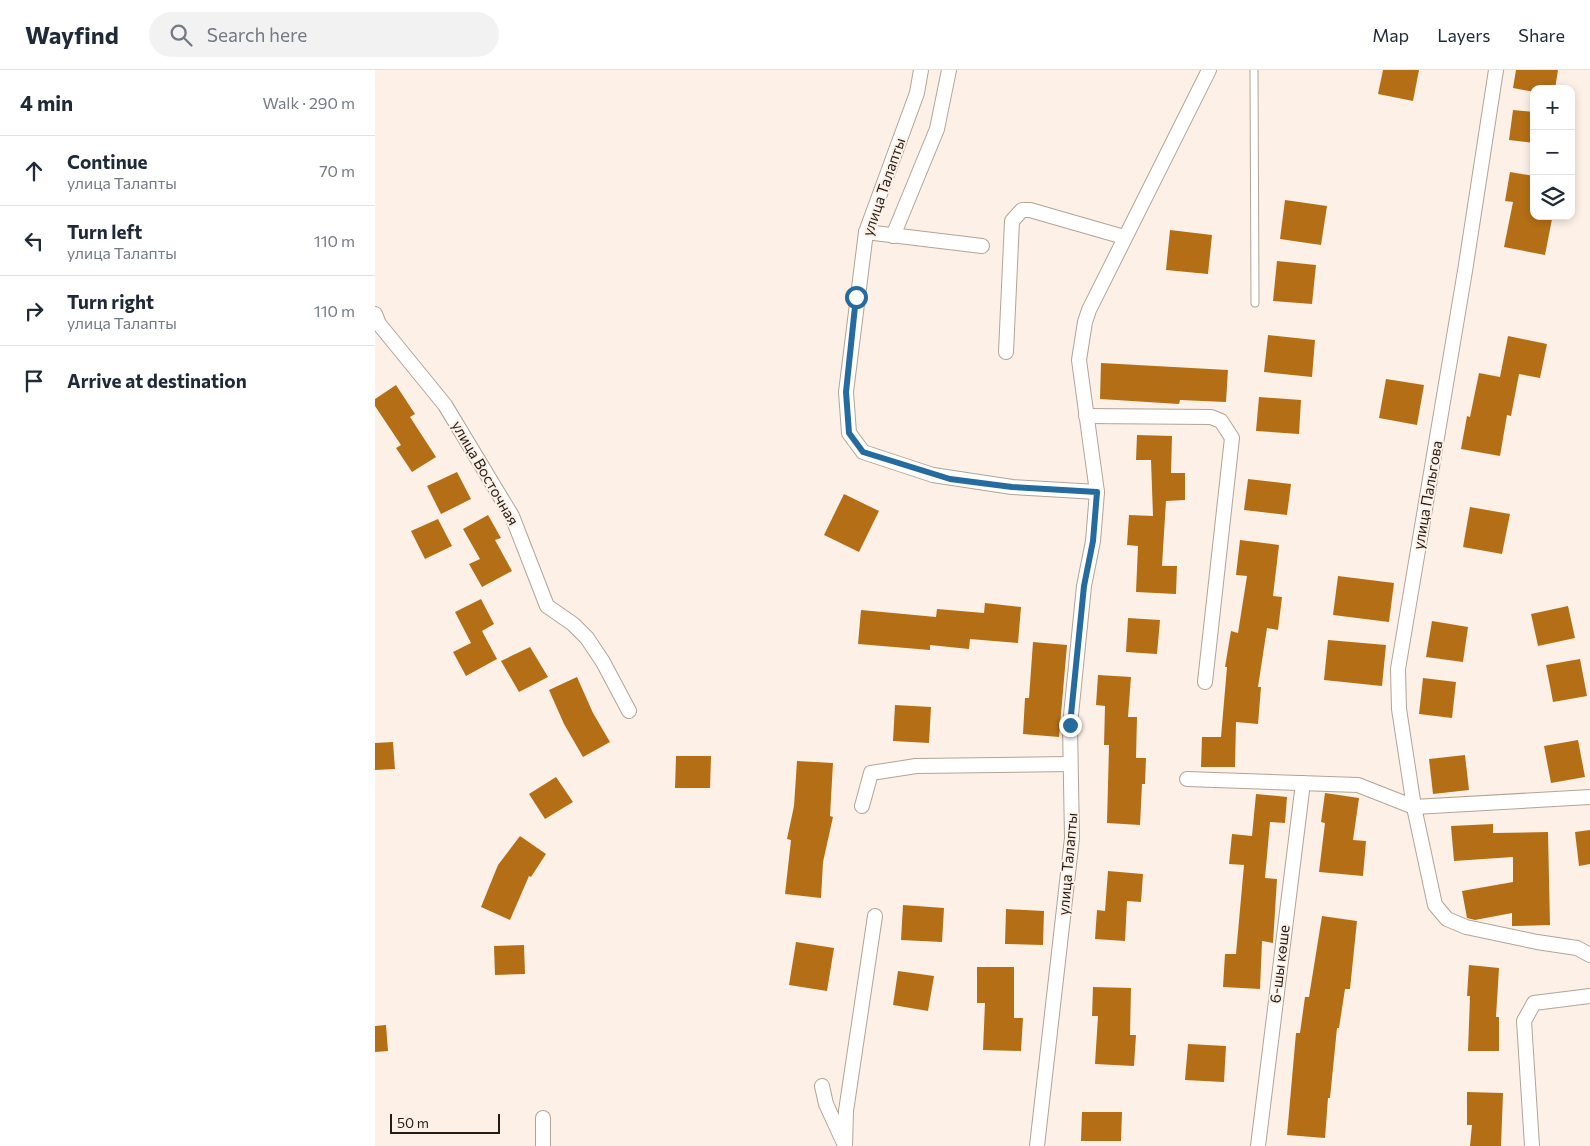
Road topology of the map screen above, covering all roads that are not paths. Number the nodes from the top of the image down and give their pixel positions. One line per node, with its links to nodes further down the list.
1 (921, 70): 6 (street, улица Талапты)
2 (949, 70): 7 (street)
3 (1209, 70): 8 (street, улица Талапты)
4 (1254, 70): 10 (lane)
5 (1496, 70): 22 (street, улица Пальгова)
6 (866, 232): 7 (street); 14 (street, улица Талапты)
7 (893, 236): 9 (street)
8 (1125, 237): 12 (street); 13 (street, улица Талапты)
9 (982, 246)
10 (1255, 303)
11 (375, 314): 16 (street, улица Восточная)
12 (1006, 352)
13 (1086, 416): 14 (street, улица Талапты); 15 (street)
14 (1097, 492): 17 (street, улица Талапты)
15 (1205, 682)
16 (629, 711)
17 (1070, 764): 21 (street); 30 (street, улица Талапты)
18 (1187, 779): 19 (street)
19 (1303, 783): 22 (street); 31 (street, 6-шы көше)
20 (1590, 798): 22 (street)
21 (862, 806)
22 (1414, 807): 24 (street, улица Пальгова)
23 (875, 916): 29 (street)
24 (1590, 955)
25 (1590, 996): 32 (street)
26 (822, 1086): 29 (street)
27 (543, 1118): 28 (street)
28 (543, 1146)
29 (845, 1146)
30 (1037, 1146)
31 (1258, 1146)
32 (1532, 1146)

